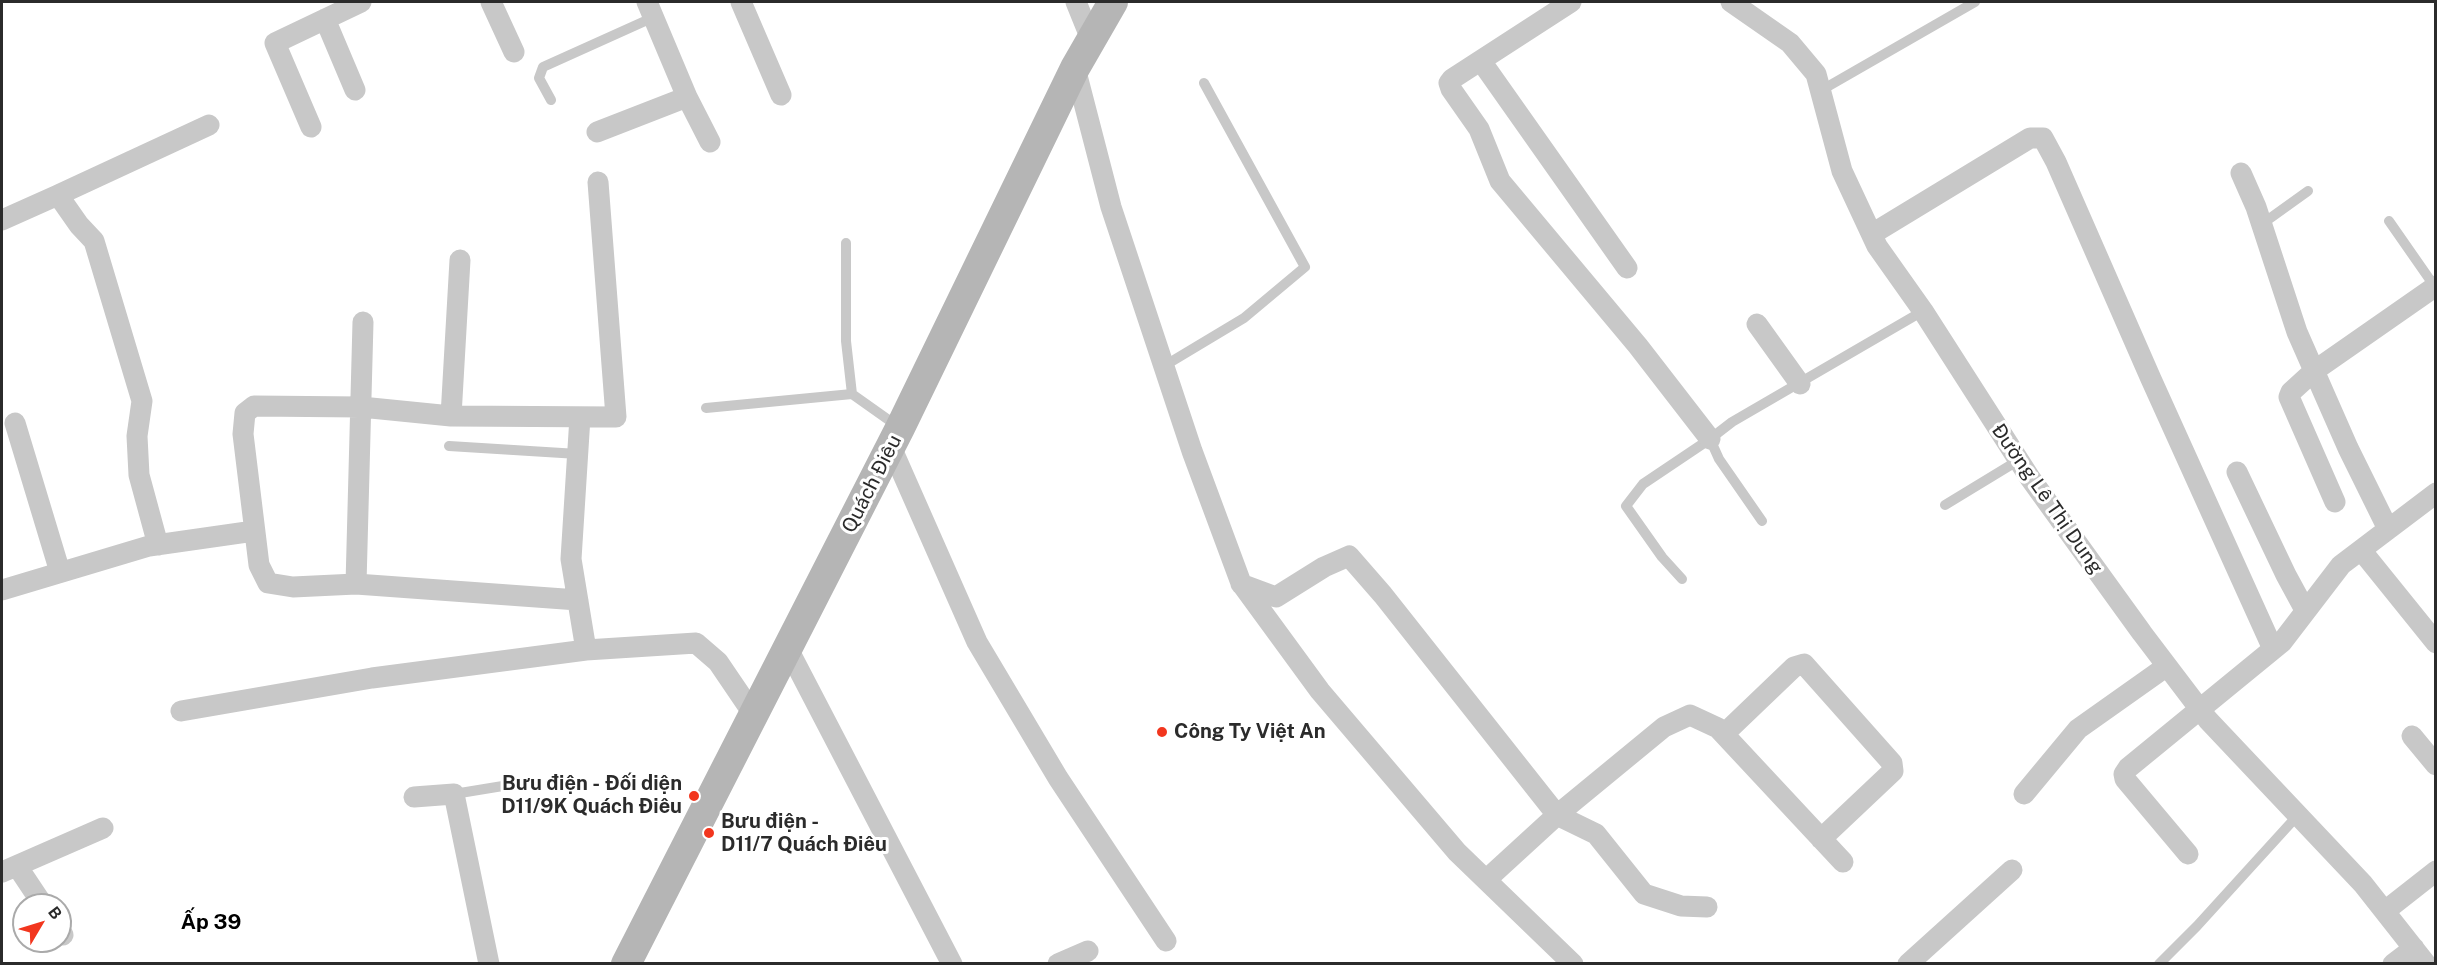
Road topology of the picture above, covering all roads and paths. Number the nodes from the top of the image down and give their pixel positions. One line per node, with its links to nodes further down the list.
1 (361, 2): 10 (street)
2 (491, 2): 12 (street)
3 (741, 2): 18 (street)
4 (1077, 2): 11 (street)
5 (1113, 2): 11 (main road, Quách Điêu)
6 (1571, 2): 13 (street)
7 (1731, 2): 17 (street, Đường Lê Thị Dung)
8 (1975, 2): 17 (lane)
9 (651, 9): 19 (street); 20 (lane)
10 (326, 19): 16 (street); 22 (street)
11 (1091, 39): 14 (main road, Quách Điêu)
12 (514, 52)
13 (1481, 61): 35 (street); 50 (street)
14 (1075, 68): 40 (street); 49 (main road, Quách Điêu)
15 (1204, 84): 40 (lane)
16 (355, 90)
17 (1820, 91): 32 (street, Đường Lê Thị Dung)
18 (782, 95)
19 (687, 97): 23 (street); 24 (street)
20 (551, 100)
21 (209, 125): 28 (street)
22 (311, 127)
23 (597, 132)
24 (710, 142)
25 (2241, 173): 31 (street)
26 (598, 182): 47 (street)
27 (2308, 191): 31 (lane)
28 (58, 195): 29 (street); 61 (street)
29 (2, 220)
30 (2389, 221): 36 (lane)
31 (2262, 224): 41 (street)
32 (1872, 234): 37 (street, Đường Lê Thị Dung); 72 (street)
33 (846, 243): 43 (lane)
34 (460, 260): 46 (street)
35 (1627, 268)
36 (2435, 286): 41 (street)
37 (1923, 311): 42 (lane); 53 (street, Đường Lê Thị Dung)
38 (363, 322): 44 (street)
39 (1757, 324): 42 (street)
40 (1164, 366): 65 (street)
41 (2314, 371): 56 (street); 59 (street)
42 (1800, 384): 50 (lane)
43 (852, 394): 45 (lane); 49 (lane)
44 (361, 407): 46 (street); 60 (street); 66 (street)
45 (706, 408)
46 (451, 416): 47 (street)
47 (580, 417): 52 (street)
48 (15, 423): 63 (street)
49 (896, 438): 71 (main road, Quách Điêu); 98 (street)
50 (1710, 439): 58 (lane); 64 (lane)
51 (448, 446): 52 (lane)
52 (578, 454): 68 (street)
53 (2019, 460): 57 (lane); 74 (street, Đường Lê Thị Dung)
54 (2237, 472): 69 (street)
55 (2436, 493): 59 (street)
56 (2335, 502)
57 (1946, 505)
58 (1762, 521)
59 (2388, 529): 62 (street)
60 (254, 531): 61 (street); 66 (street)
61 (158, 545): 63 (street)
62 (2361, 550): 69 (street); 70 (street)
63 (60, 572): 67 (street)
64 (1682, 579)
65 (1241, 583): 85 (street); 94 (street)
66 (356, 584): 68 (street)
67 (2, 590)
68 (578, 600): 73 (street)
69 (2305, 610): 72 (street)
70 (2436, 643)
71 (788, 649): 77 (main road, Quách Điêu); 103 (street)
72 (2273, 649): 75 (street)
73 (586, 650): 76 (street); 77 (street)
74 (2167, 666): 75 (street, Đường Lê Thị Dung); 83 (street)
75 (2199, 708): 86 (street, Đường Lê Thị Dung); 89 (street)
76 (181, 711)
77 (754, 715): 102 (main road, Quách Điêu)
78 (1724, 734): 85 (street); 88 (street); 88 (street)
79 (2412, 736): 80 (street)
80 (2433, 757)
81 (521, 783): 82 (lane)
82 (454, 794): 84 (street); 101 (street)
83 (2024, 794)
84 (414, 797)
85 (1557, 815): 94 (street); 96 (street)
86 (2298, 815): 97 (street, Đường Lê Thị Dung); 107 (lane)
87 (103, 828): 91 (street)
88 (1821, 839): 90 (street)
89 (2188, 854)
90 (1843, 862)
91 (9, 869): 95 (street)
92 (2012, 870): 106 (street)
93 (2436, 871): 97 (street)
94 (1486, 880): 105 (street)
95 (32, 893)
96 (1707, 907)
97 (2385, 911): 100 (street, Đường Lê Thị Dung)
98 (1166, 941)
99 (1088, 951): 104 (street)
100 (2420, 956): 108 (street)
101 (489, 963)
102 (626, 963)
103 (952, 963)
104 (1058, 963)
105 (1572, 963)
106 (1908, 963)
107 (2159, 963)
108 (2392, 963)

